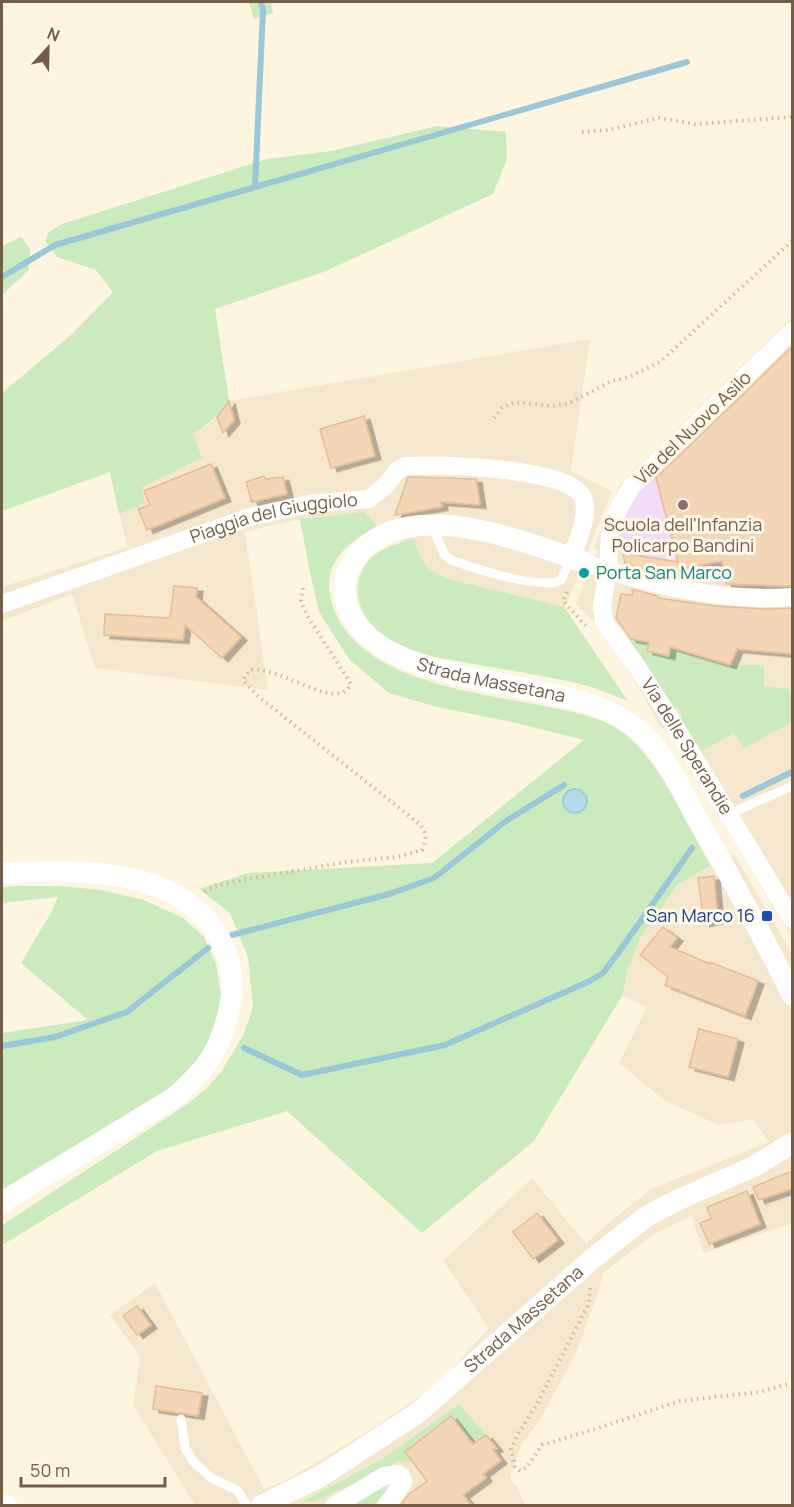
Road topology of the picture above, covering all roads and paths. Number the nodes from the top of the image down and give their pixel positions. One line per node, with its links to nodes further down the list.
1 (792, 117): 2 (path)
2 (582, 132)
3 (792, 241): 5 (path)
4 (792, 332): 7 (street, Via del Nuovo Asilo)
5 (494, 418)
6 (432, 525): 7 (street, Strada Massetana); 7 (lane); 18 (street, Strada Massetana)
7 (588, 564): 10 (street); 11 (street, Piaggia del Giuggiolo); 14 (street, Via delle Sperandie)
8 (569, 586): 12 (path)
9 (303, 587): 16 (path)
10 (792, 597)
11 (2, 604)
12 (589, 630)
13 (792, 786): 14 (lane)
14 (729, 814): 17 (street, Via delle Sperandie)
15 (2, 873): 16 (street)
16 (189, 903): 20 (street)
17 (792, 919)
18 (792, 995)
19 (792, 1143): 21 (street, Strada Massetana)
20 (2, 1202)
21 (591, 1260): 22 (path); 27 (street, Strada Massetana)
22 (792, 1383)
23 (180, 1419): 26 (lane)
24 (2, 1505): 25 (street)
25 (7, 1506)
26 (247, 1506)
27 (261, 1506)
28 (334, 1506): 29 (street)
29 (386, 1506)

